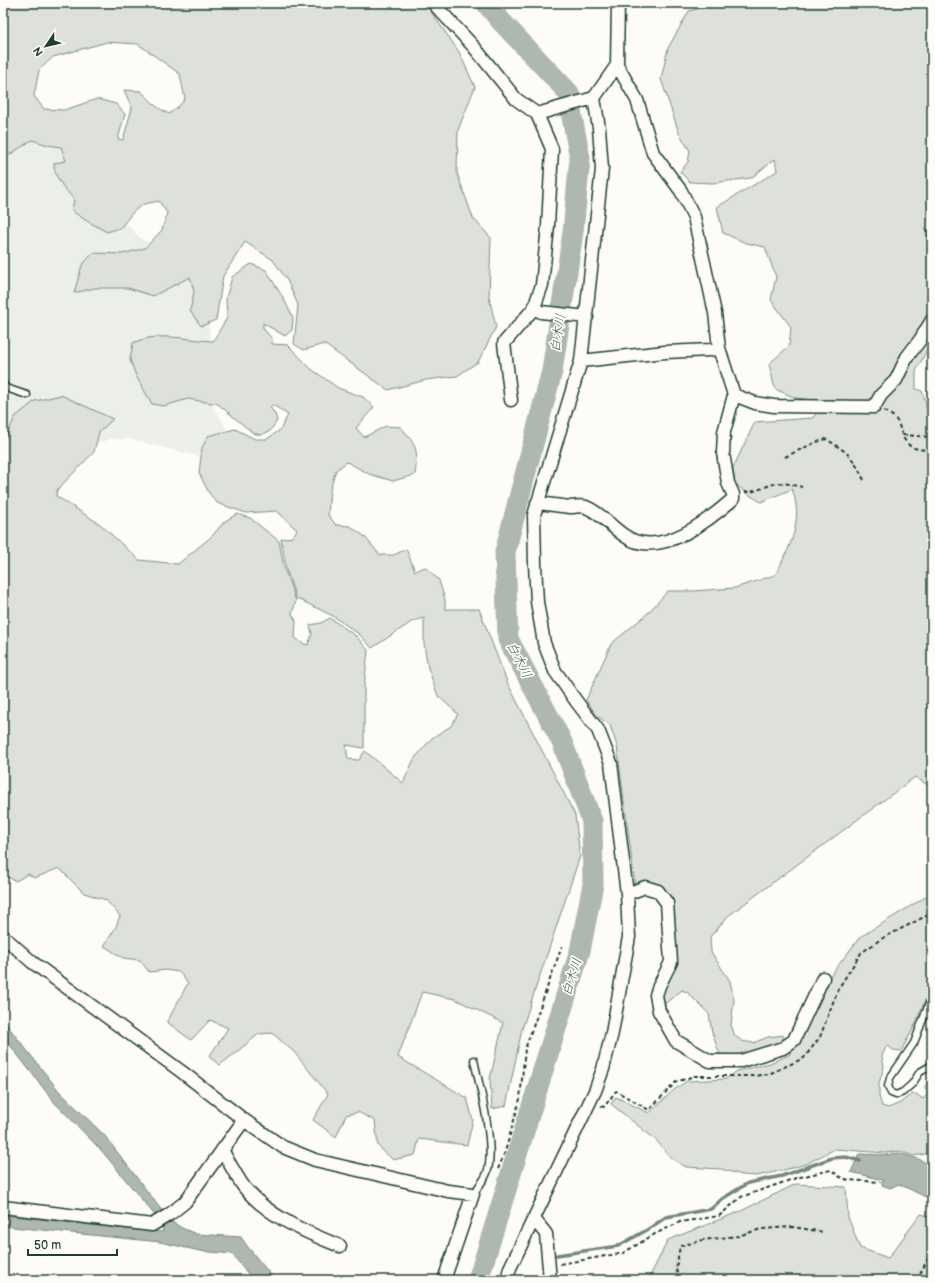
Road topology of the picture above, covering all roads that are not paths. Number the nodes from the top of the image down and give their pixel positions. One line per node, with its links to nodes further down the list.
1 (433, 3): 5 (street)
2 (618, 3): 3 (street)
3 (616, 64): 4 (street); 9 (street)
4 (589, 100): 5 (street); 7 (street)
5 (537, 114): 6 (street)
6 (538, 310): 7 (street); 14 (street)
7 (587, 317): 10 (street)
8 (932, 320): 13 (street)
9 (719, 348): 10 (street); 13 (street)
10 (581, 361): 15 (street)
11 (3, 384): 12 (lane)
12 (27, 395)
13 (734, 395): 15 (street)
14 (511, 400)
15 (538, 503): 16 (street)
16 (627, 894): 18 (street); 26 (street)
17 (3, 936): 22 (street)
18 (823, 978)
19 (932, 996): 21 (lane)
20 (474, 1060): 24 (lane)
21 (932, 1065)
22 (244, 1120): 23 (street); 24 (street)
23 (222, 1150): 25 (street); 27 (street)
24 (473, 1194): 28 (street)
25 (3, 1207)
26 (534, 1219): 29 (street); 30 (street)
27 (340, 1246)
28 (444, 1280)
29 (506, 1280)
30 (550, 1280)

